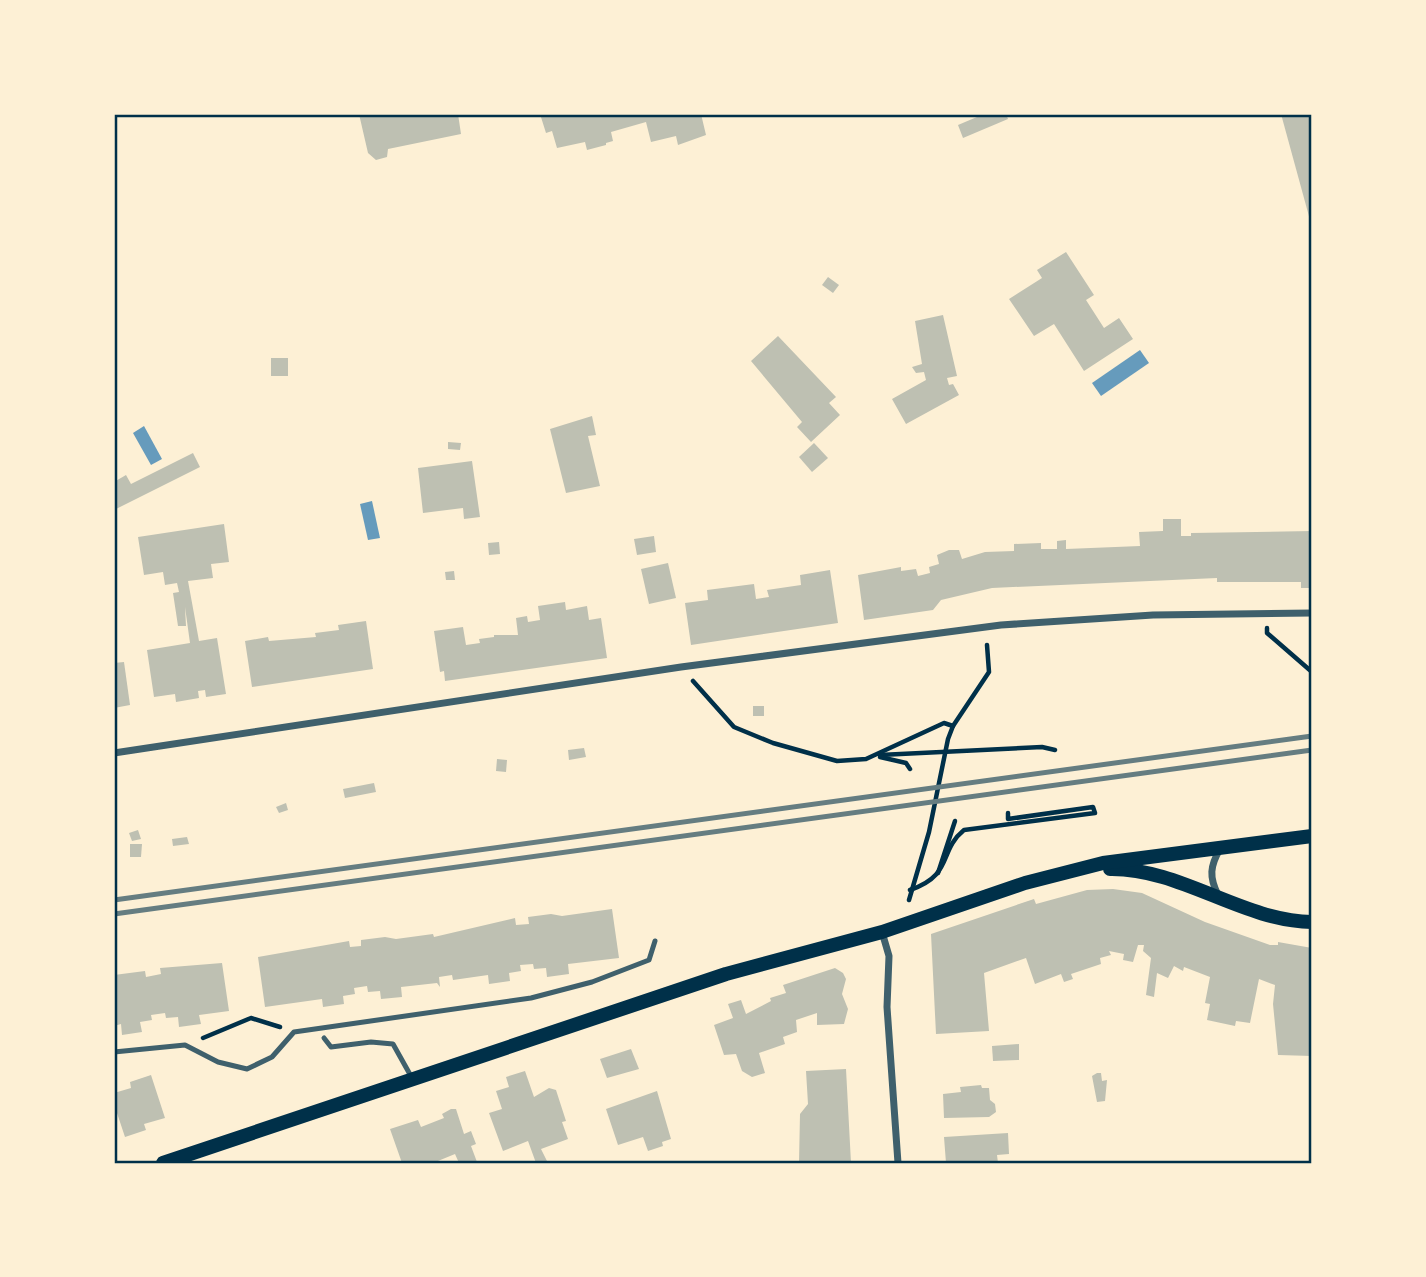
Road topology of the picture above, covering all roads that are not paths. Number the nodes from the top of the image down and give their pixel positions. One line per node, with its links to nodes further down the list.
1 (1312, 613): 2 (street)
2 (114, 753)
3 (1312, 836): 4 (main road)
4 (1221, 848): 5 (main road); 6 (street)
5 (1077, 869): 6 (main road); 8 (main road)
6 (1218, 895): 7 (main road)
7 (1312, 922)
8 (882, 932): 12 (main road); 14 (street)
9 (655, 941): 11 (lane)
10 (324, 1038): 12 (lane)
11 (114, 1052)
12 (412, 1078): 13 (main road)
13 (163, 1163)
14 (898, 1163)

